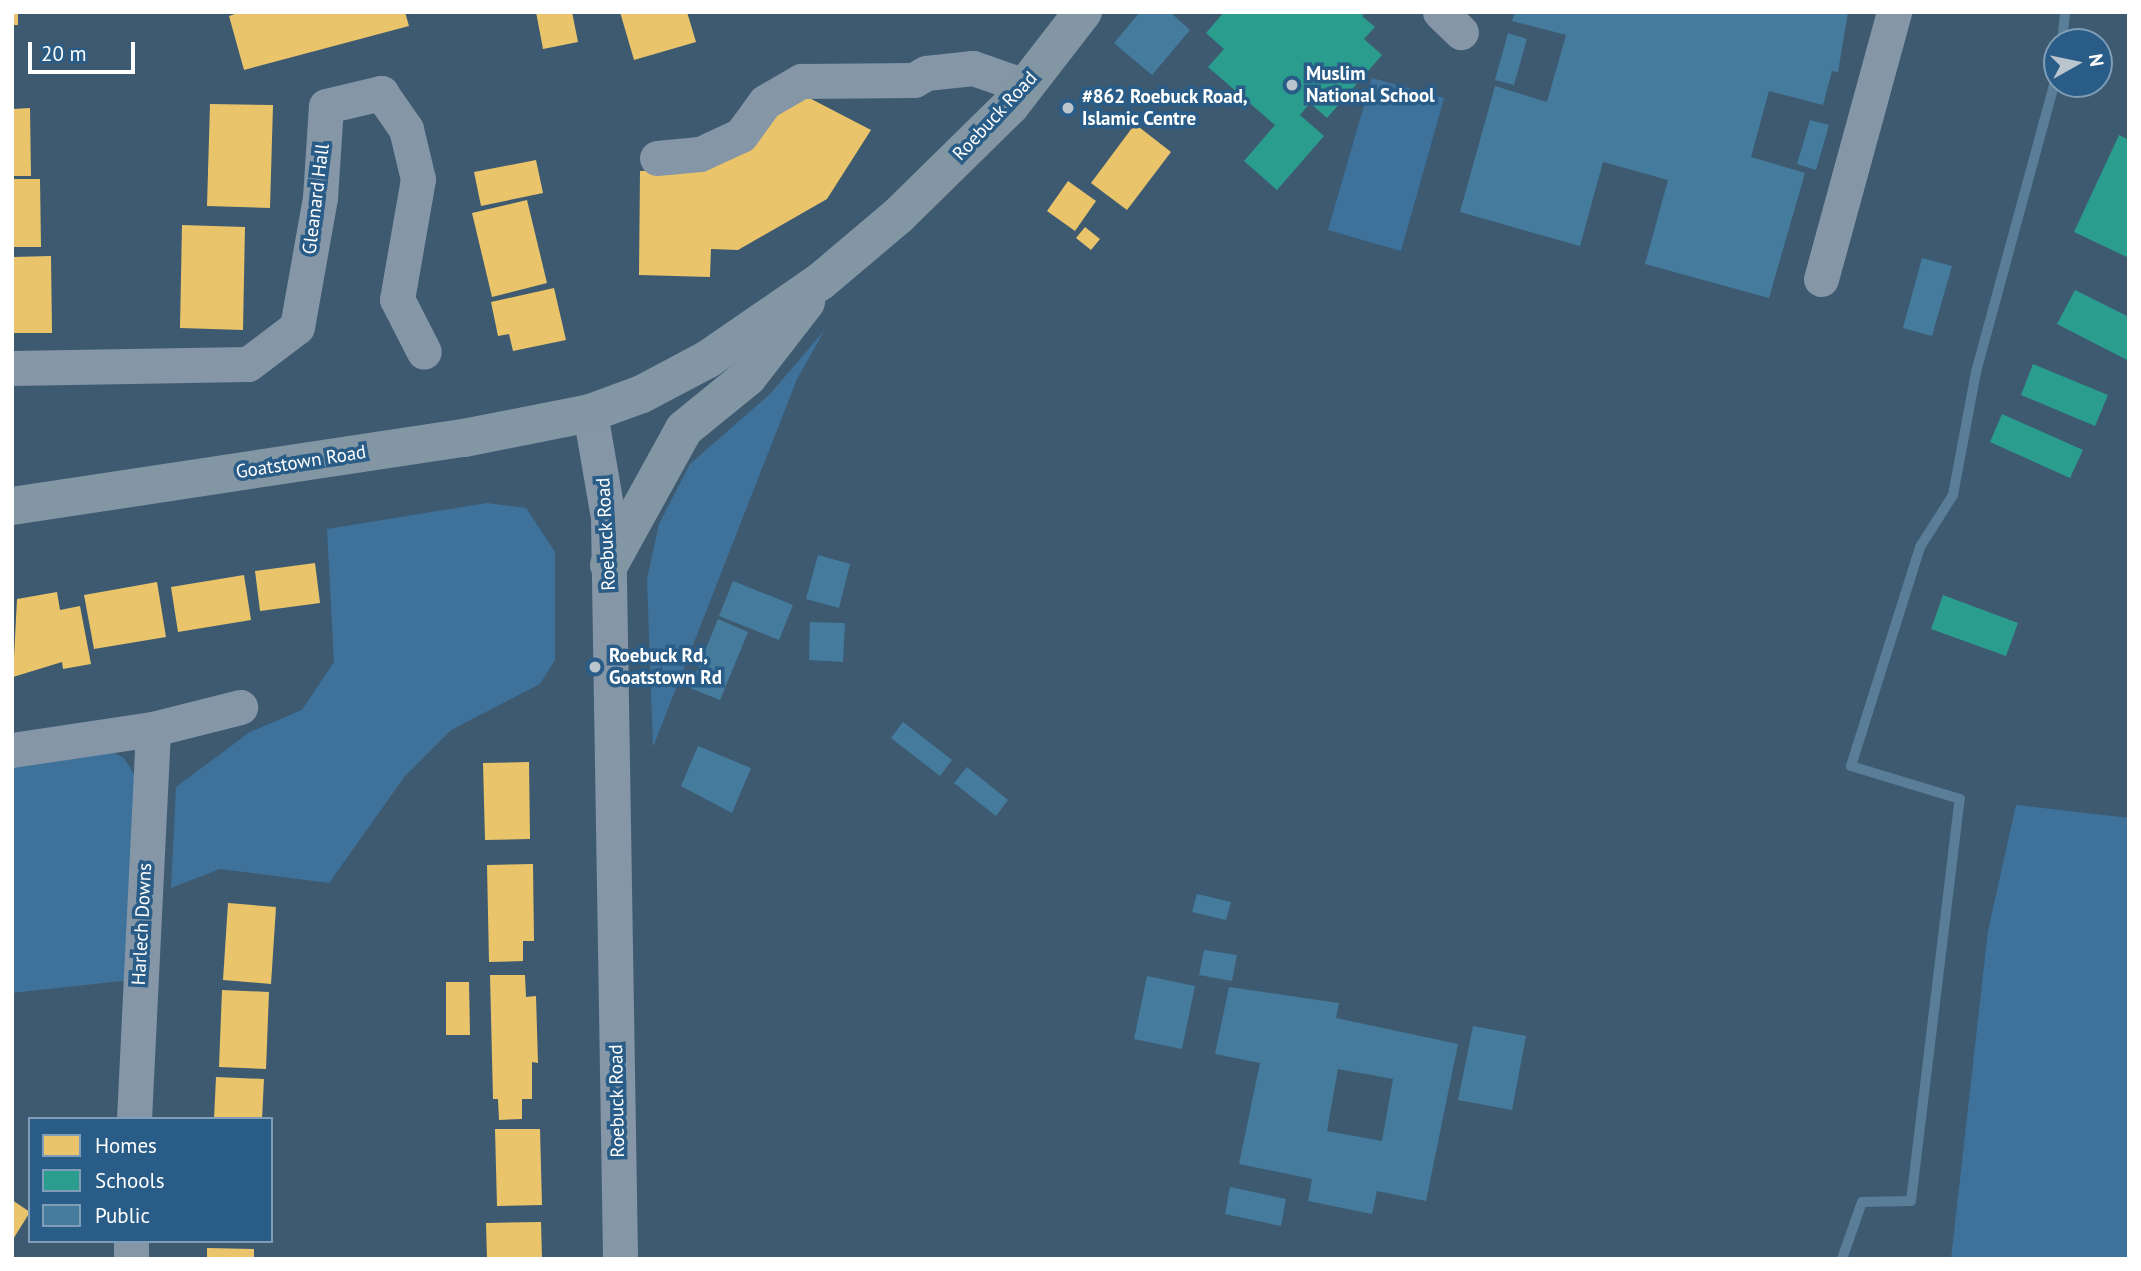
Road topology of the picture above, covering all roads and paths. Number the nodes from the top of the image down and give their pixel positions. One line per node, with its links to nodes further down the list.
1 (1083, 12): 3 (main road, Roebuck Road)
2 (1894, 12): 5 (street)
3 (1025, 86): 4 (street); 6 (main road, Roebuck Road)
4 (657, 158)
5 (1821, 279)
6 (821, 281): 9 (main road, Roebuck Road); 11 (main road)
7 (424, 352): 8 (street, Gleanard Hall)
8 (12, 368)
9 (590, 413): 10 (main road, Goatstown Road); 11 (street, Roebuck Road)
10 (12, 506)
11 (609, 565): 16 (street, Roebuck Road)
12 (240, 707): 13 (street)
13 (153, 729): 14 (street); 15 (street, Harlech Downs)
14 (12, 750)
15 (134, 1117)
16 (620, 1259)

